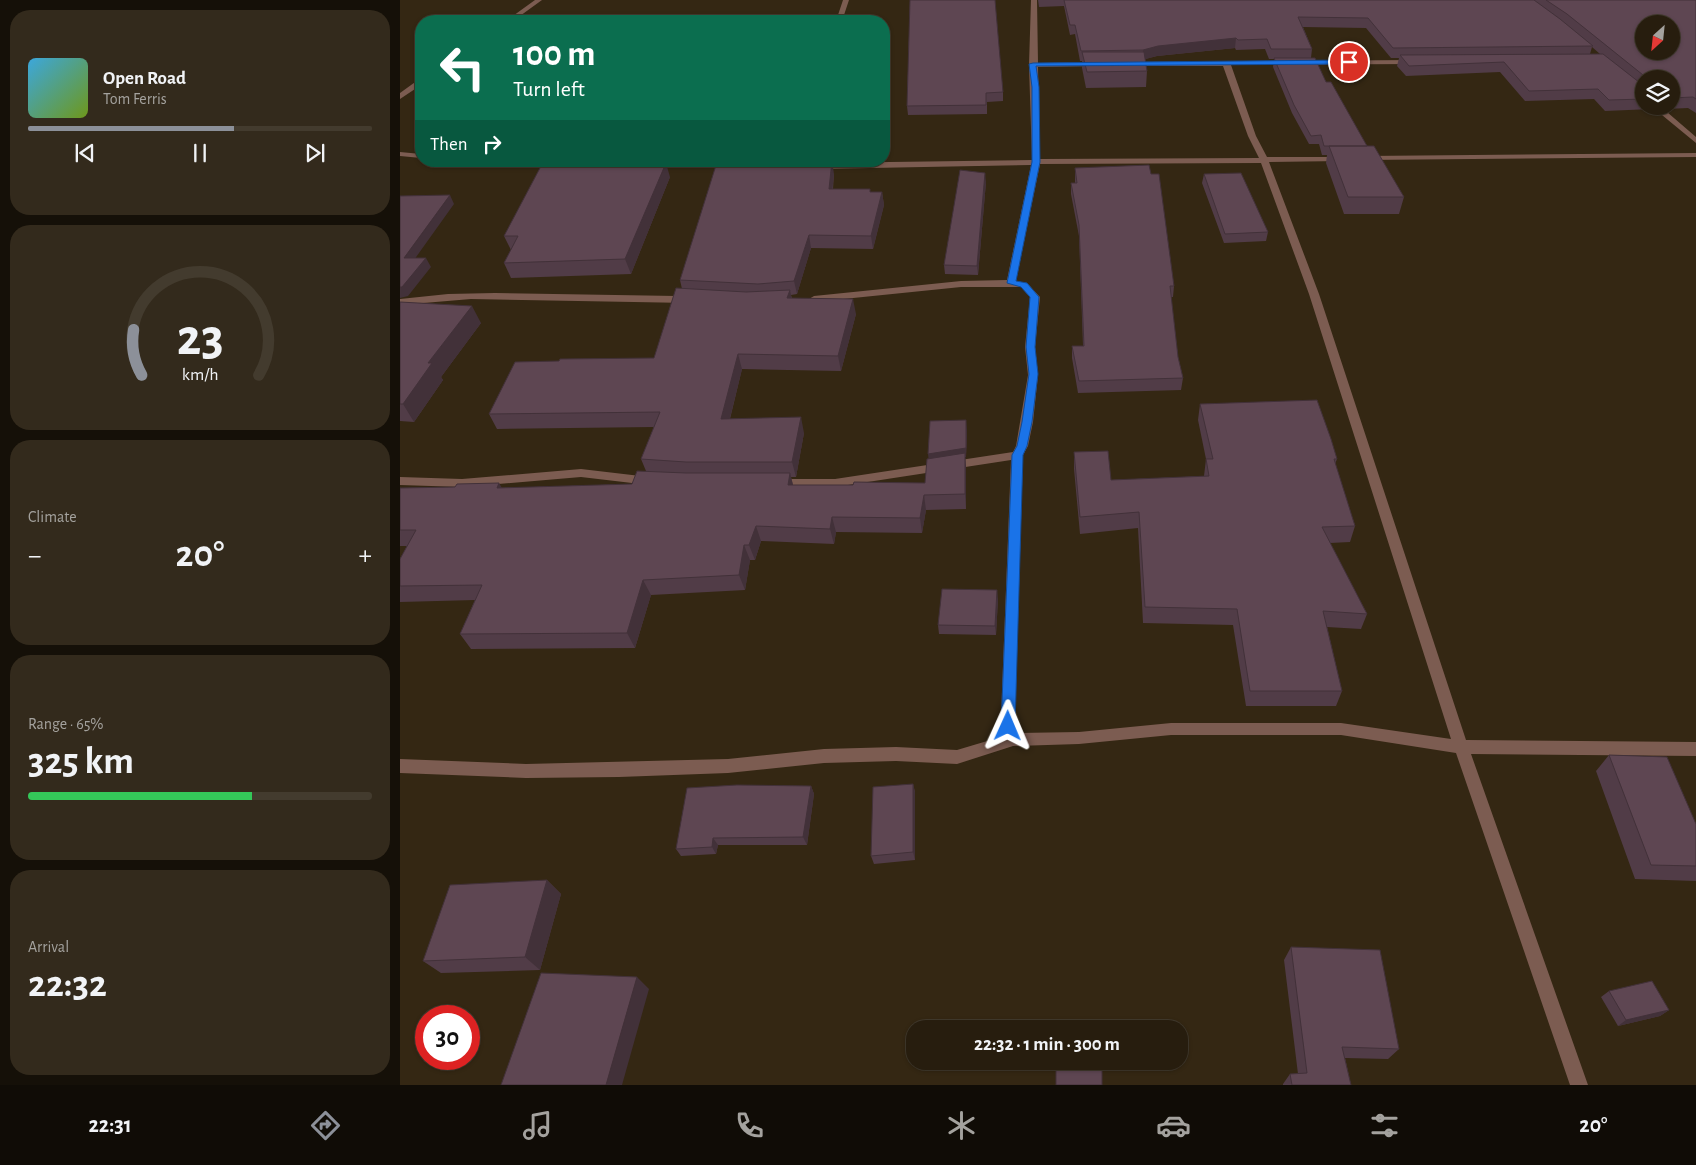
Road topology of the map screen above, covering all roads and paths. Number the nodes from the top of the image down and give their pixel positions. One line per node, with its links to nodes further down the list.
1 (538, 0): 4 (street)
2 (846, 0): 5 (street)
3 (1034, 0): 8 (street)
4 (517, 15)
5 (842, 15)
6 (1427, 62): 7 (street)
7 (1226, 63): 10 (street); 18 (street)
8 (1033, 64): 9 (street); 19 (street)
9 (1104, 64)
10 (1122, 64)
11 (415, 86): 12 (street)
12 (400, 97)
13 (1666, 115): 14 (street)
14 (1696, 141)
15 (400, 154): 16 (street)
16 (415, 155)
17 (1696, 155): 18 (street)
18 (1264, 160): 19 (street); 30 (street)
19 (1036, 162): 20 (street); 21 (street)
20 (890, 165)
21 (1011, 283): 23 (street); 25 (street)
22 (697, 300): 24 (street)
23 (802, 300)
24 (400, 302)
25 (1018, 455): 28 (street); 29 (street)
26 (400, 480): 27 (street)
27 (664, 482)
28 (762, 483)
29 (1013, 740): 30 (street); 32 (street)
30 (1461, 747): 31 (street); 33 (street)
31 (1696, 749)
32 (400, 766)
33 (1579, 1085)

